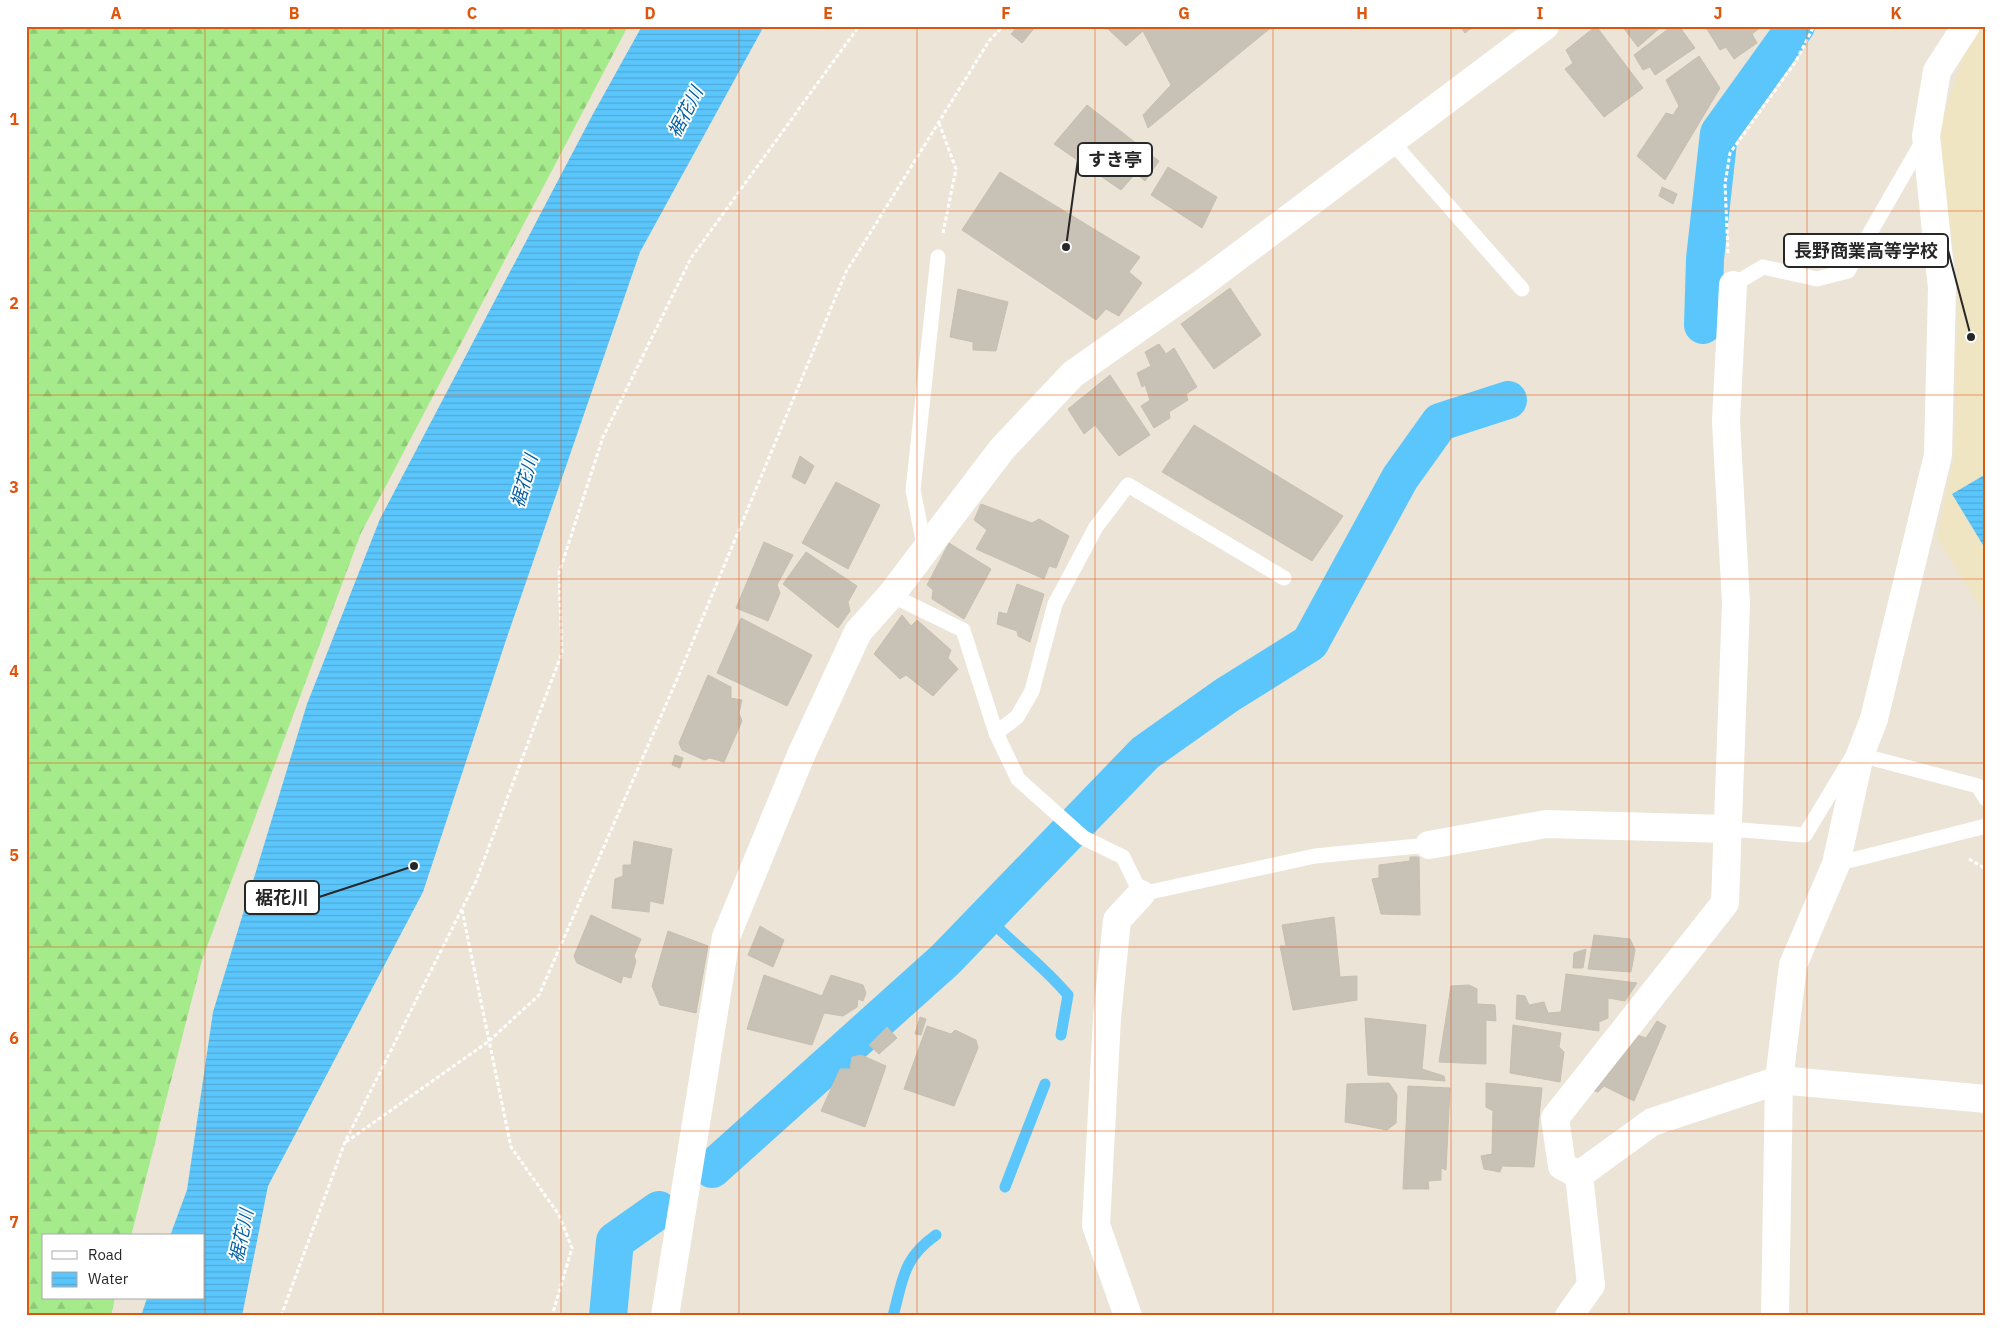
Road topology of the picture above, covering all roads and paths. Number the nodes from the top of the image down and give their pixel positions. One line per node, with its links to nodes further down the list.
1 (859, 26): 24 (path)
2 (1003, 26): 6 (path)
3 (1545, 26): 8 (street)
4 (1814, 26): 10 (path)
5 (1966, 26): 7 (street)
6 (939, 122): 9 (path); 25 (path)
7 (1926, 136): 10 (lane); 15 (street)
8 (1392, 142): 11 (lane); 12 (street)
9 (938, 257): 12 (lane)
10 (1734, 285): 20 (street)
11 (1522, 288)
12 (925, 550): 14 (street)
13 (1284, 578): 16 (lane)
14 (891, 595): 16 (lane); 32 (street)
15 (1874, 719): 17 (street); 20 (lane)
16 (996, 733): 23 (lane)
17 (1860, 754): 18 (lane); 22 (street)
18 (1986, 799)
19 (1986, 826): 22 (lane)
20 (1728, 829): 21 (street); 29 (street)
21 (1429, 846): 23 (lane)
22 (1836, 864): 26 (street)
23 (1141, 894): 33 (street)
24 (462, 910): 25 (path); 28 (path)
25 (489, 1041): 28 (path); 31 (path)
26 (1779, 1080): 27 (street); 29 (street); 35 (street)
27 (1986, 1098)
28 (346, 1142): 30 (path)
29 (1579, 1175): 34 (street)
30 (281, 1316)
31 (552, 1316)
32 (665, 1316)
33 (1128, 1316)
34 (1569, 1316)
35 (1775, 1316)

